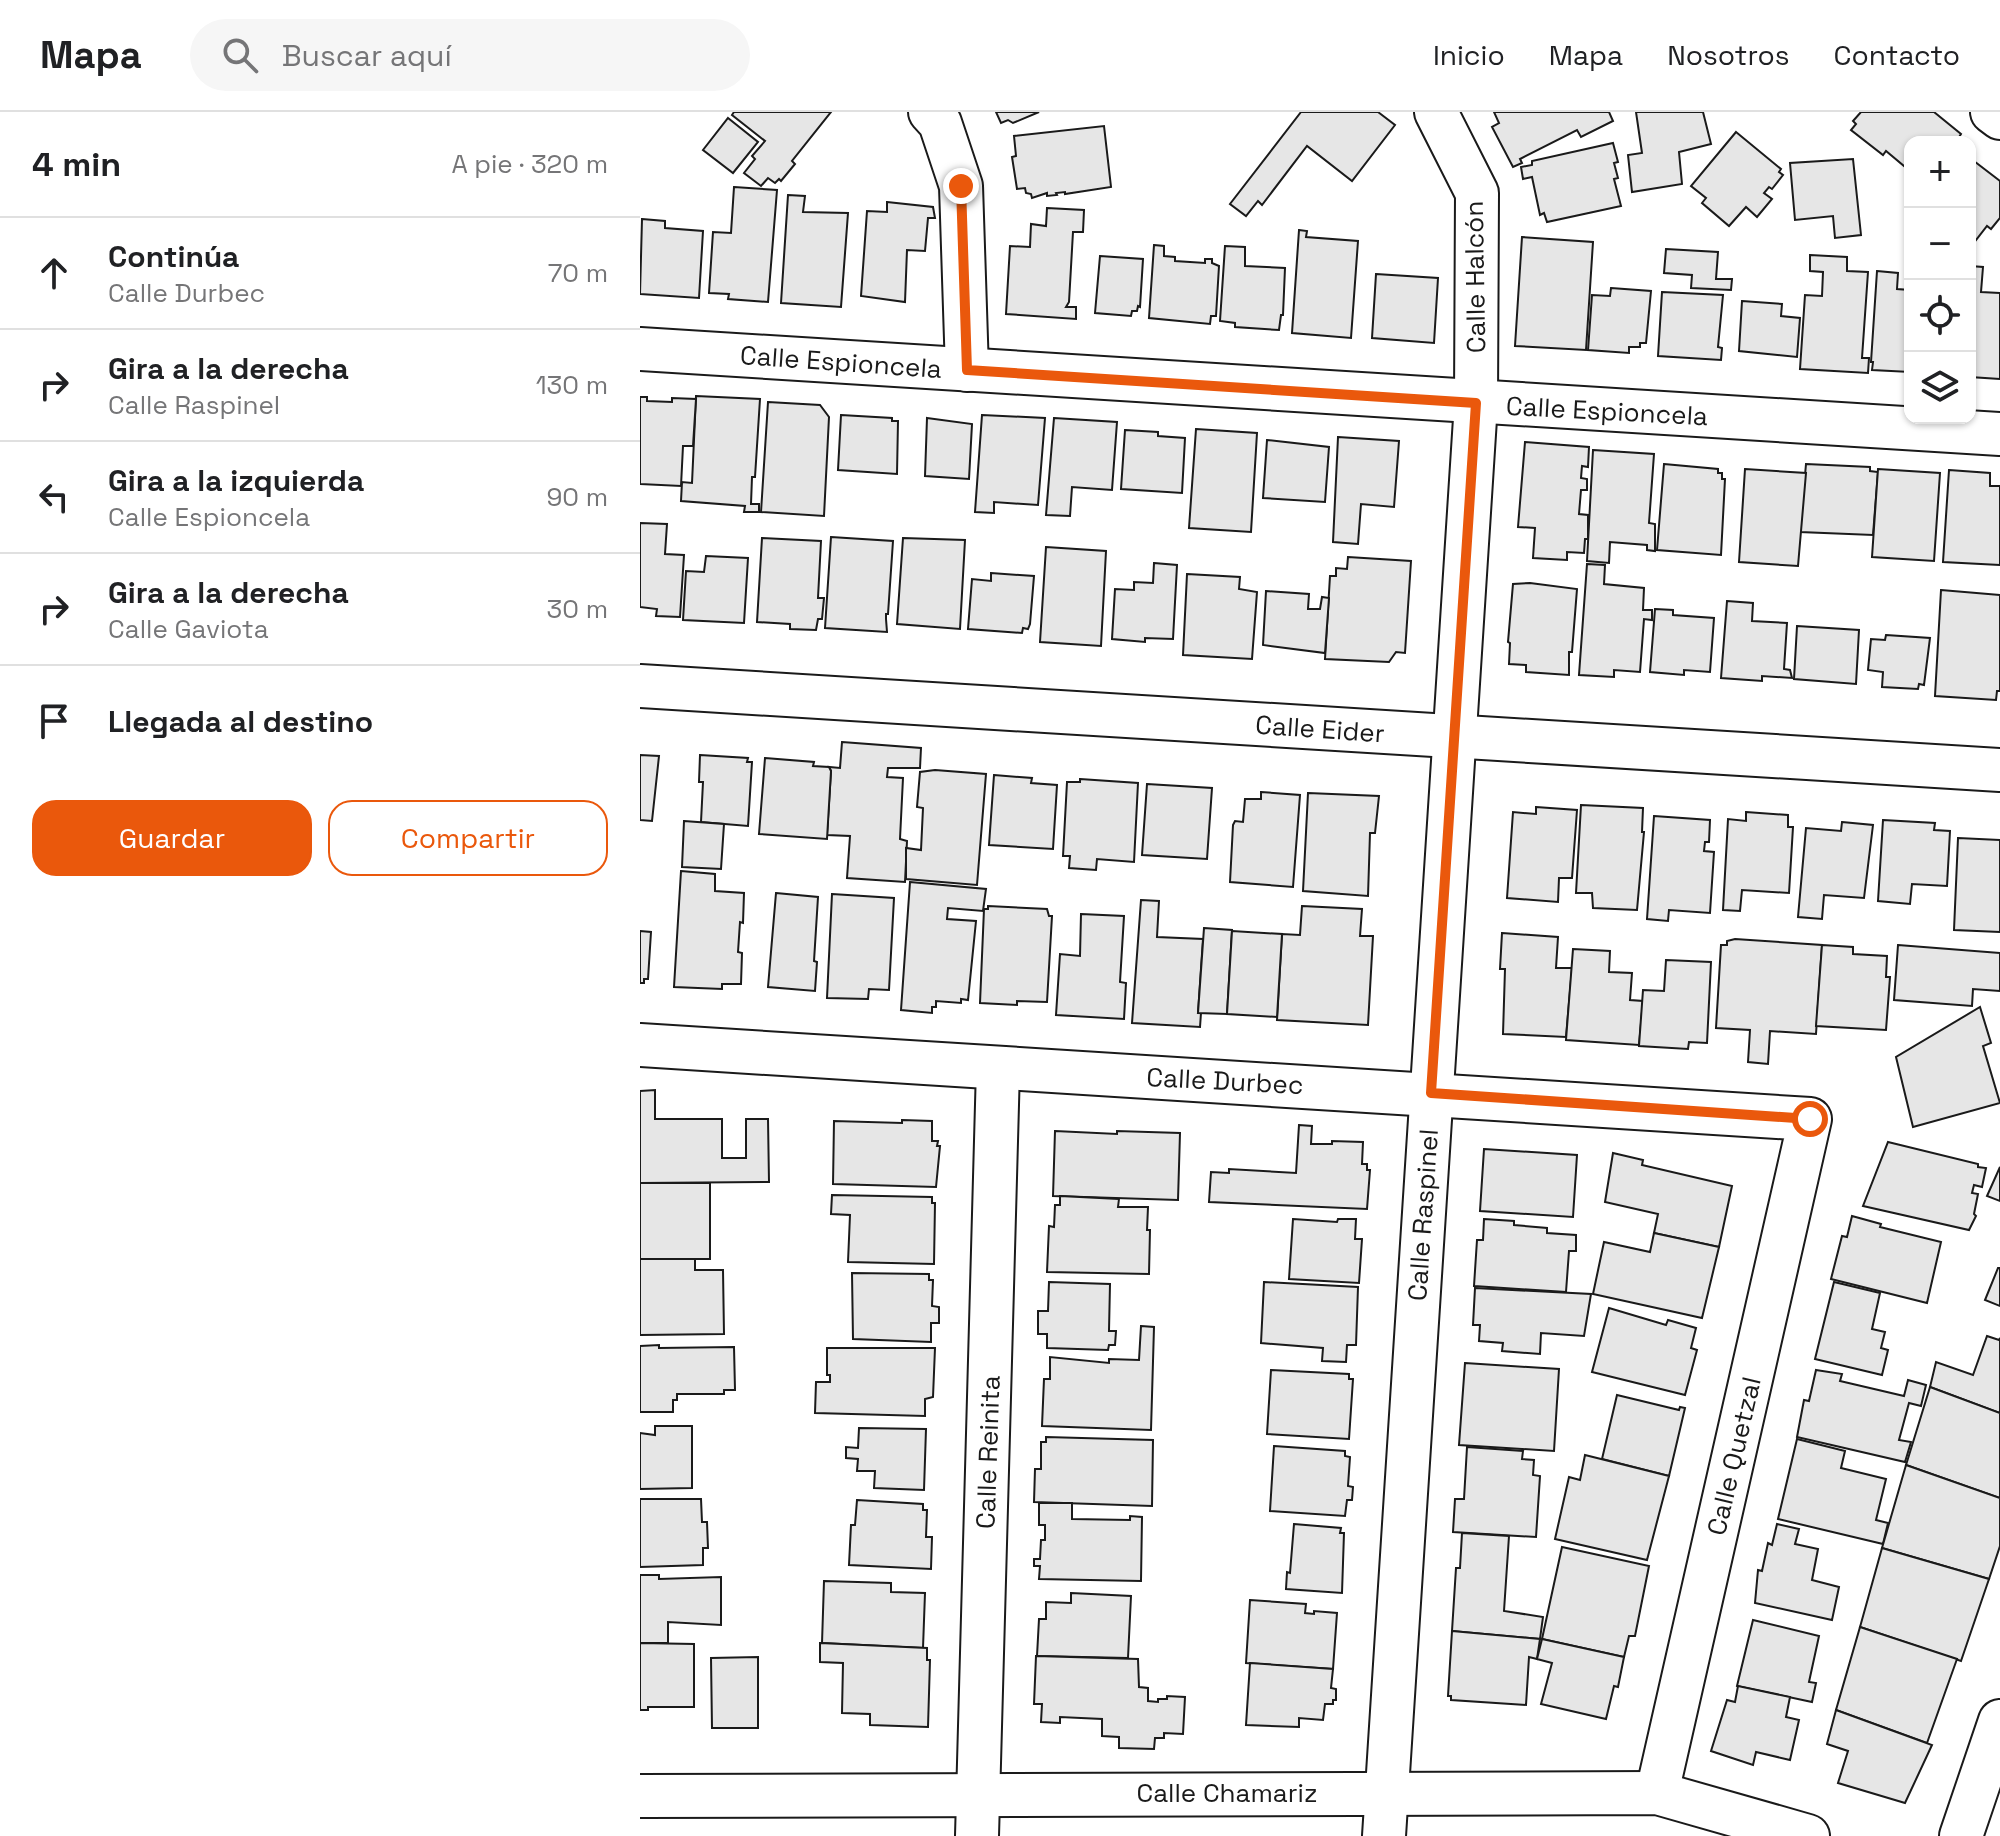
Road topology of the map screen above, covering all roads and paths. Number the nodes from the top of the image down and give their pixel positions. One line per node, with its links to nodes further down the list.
1 (930, 112): 6 (street)
2 (1436, 112): 7 (street, Calle Halcón)
3 (1992, 112): 4 (street)
4 (2000, 118)
5 (640, 349): 6 (street, Calle Espioncela)
6 (967, 370): 7 (street, Calle Espioncela)
7 (1476, 403): 8 (street, Calle Espioncela); 10 (street, Calle Raspinel)
8 (2000, 434)
9 (640, 686): 10 (street, Calle Eider)
10 (1455, 738): 11 (street, Calle Eider); 14 (street, Calle Raspinel)
11 (2000, 770)
12 (640, 1045): 13 (street, Calle Durbec)
13 (998, 1068): 14 (street, Calle Durbec); 19 (street, Calle Reinita)
14 (1431, 1093): 15 (street, Calle Durbec); 17 (street, Calle Raspinel)
15 (1810, 1119): 18 (street, Calle Quetzal)
16 (2000, 1721): 24 (street)
17 (1387, 1792): 18 (street, Calle Chamariz); 19 (street, Calle Chamariz); 22 (street, Calle Raspinel)
18 (1657, 1793): 23 (street, Calle Chamariz)
19 (979, 1794): 20 (street, Calle Chamariz); 21 (street, Calle Reinita)
20 (640, 1796)
21 (977, 1836)
22 (1384, 1836)
23 (1808, 1836)
24 (1961, 1836)

